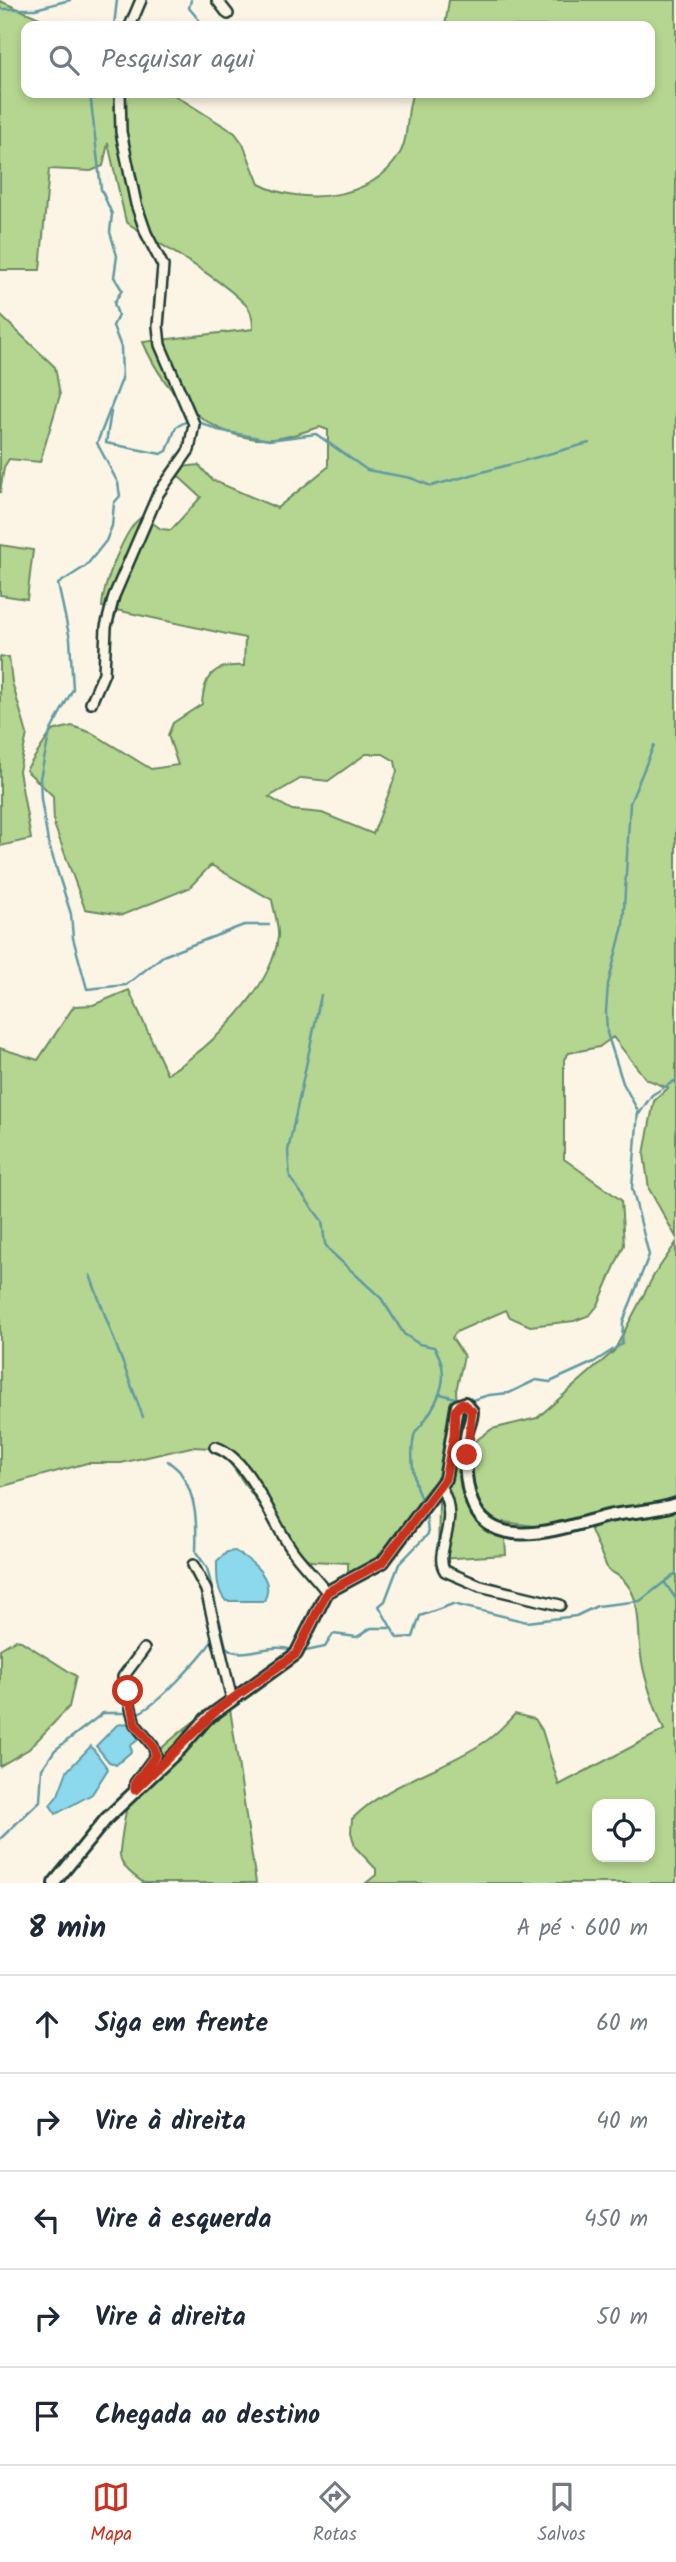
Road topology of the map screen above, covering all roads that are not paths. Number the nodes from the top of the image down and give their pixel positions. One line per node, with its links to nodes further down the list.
1 (141, 0): 4 (street)
2 (217, 0): 3 (street)
3 (228, 14)
4 (132, 21)
5 (120, 98): 6 (street)
6 (91, 704)
7 (215, 1447): 11 (street)
8 (440, 1486): 9 (street); 11 (street); 12 (street)
9 (676, 1504)
10 (193, 1564): 14 (street)
11 (327, 1592): 14 (street)
12 (560, 1605)
13 (144, 1649): 15 (street)
14 (232, 1700): 15 (street)
15 (135, 1790): 16 (street)
16 (54, 1883)

